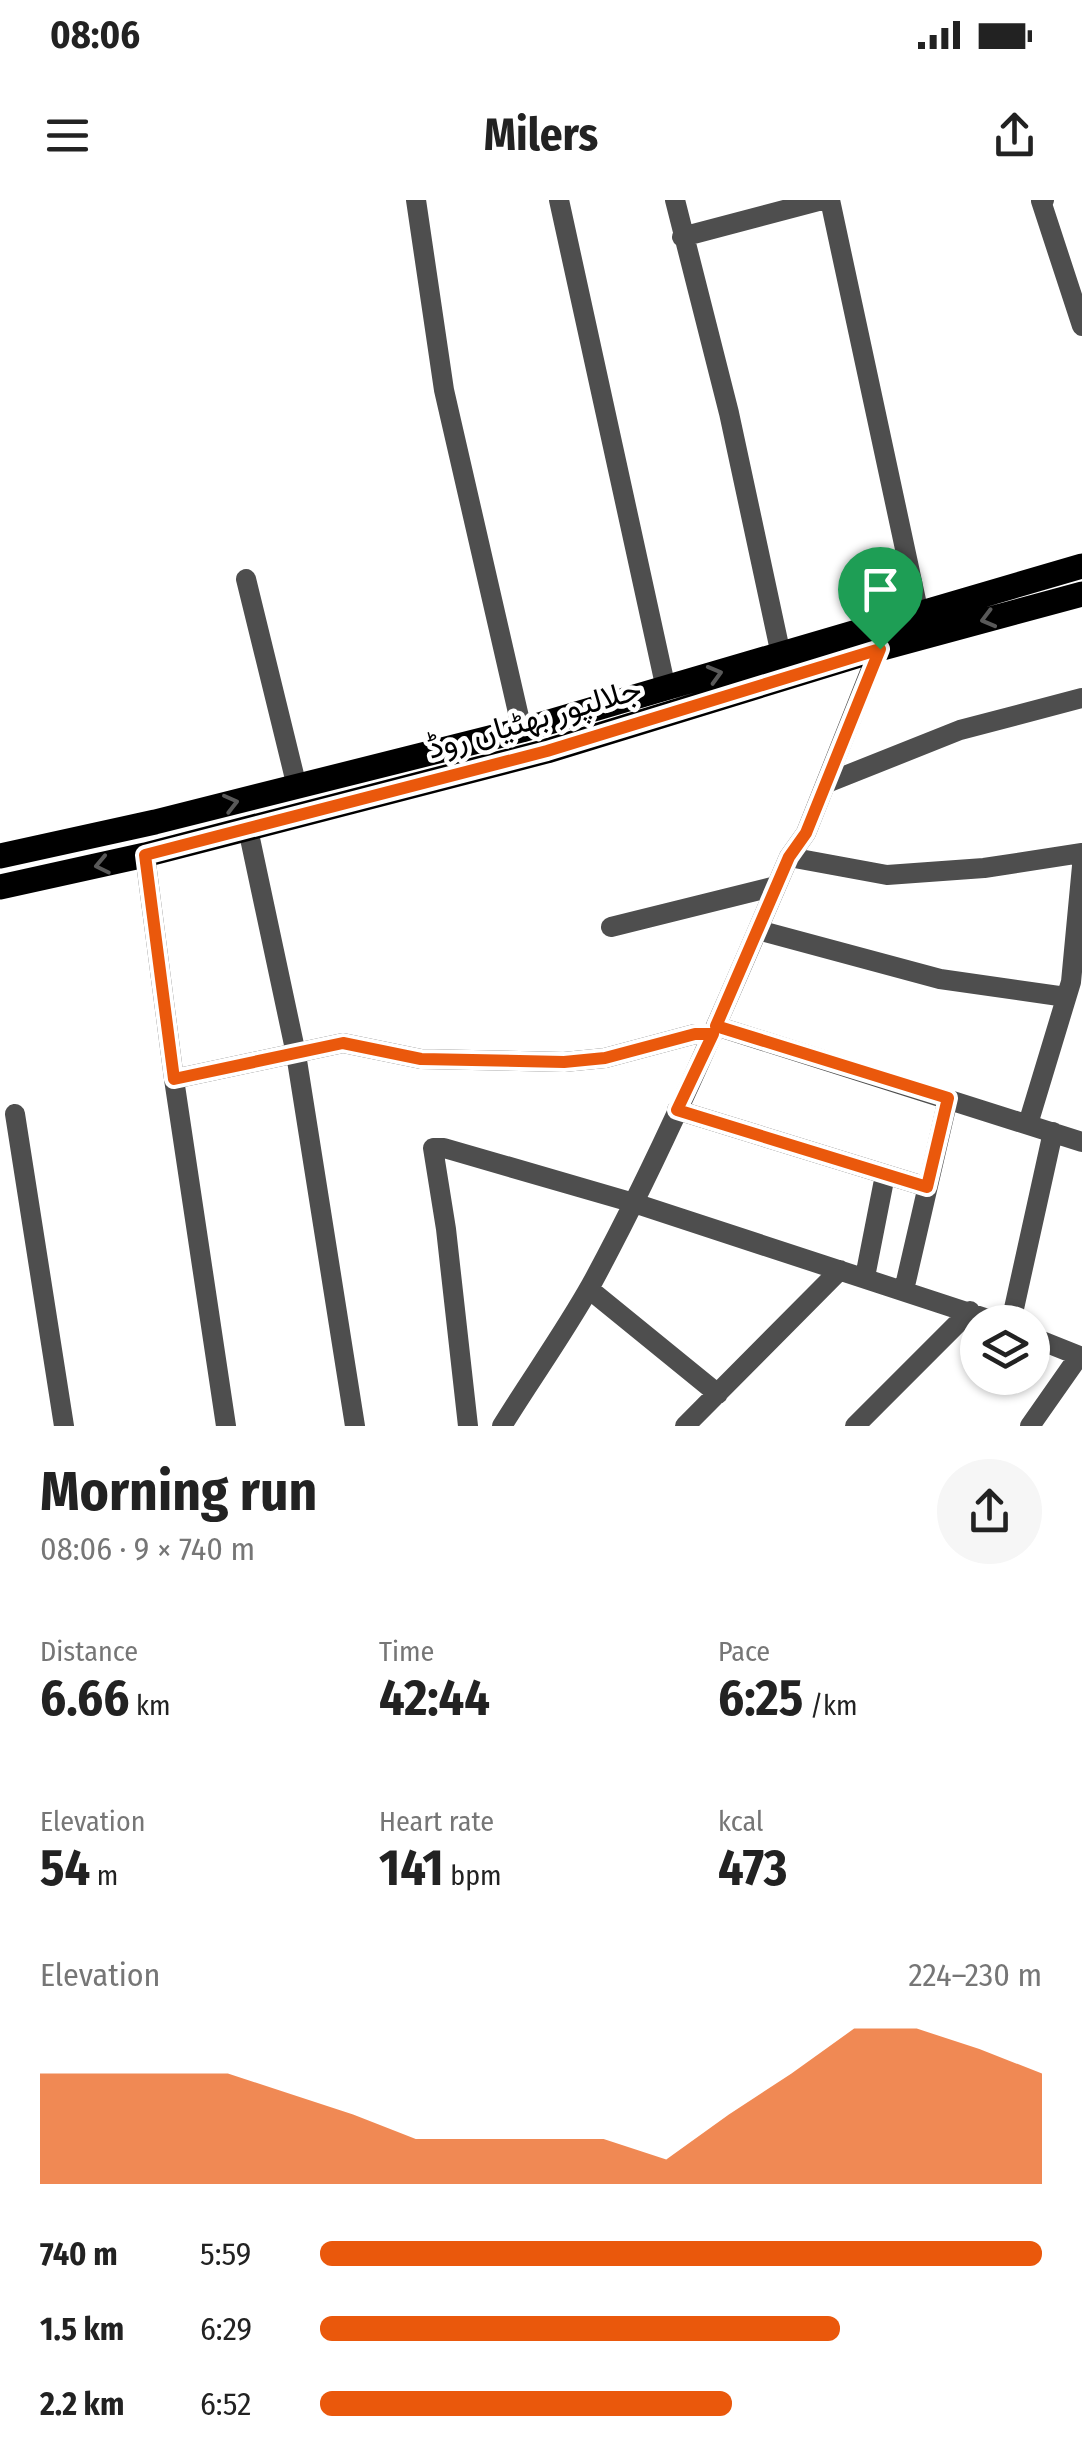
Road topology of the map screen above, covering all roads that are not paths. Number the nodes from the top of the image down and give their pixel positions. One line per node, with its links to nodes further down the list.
1 (416, 200): 18 (street)
2 (558, 200): 16 (street)
3 (675, 200): 8 (street)
4 (822, 200): 7 (street)
5 (830, 200): 13 (street)
6 (1044, 200): 9 (street)
7 (778, 206): 8 (street)
8 (682, 237): 15 (street)
9 (1082, 326)
10 (1082, 566): 13 (main road, جلالپور بھٹیاں روڈ)
11 (246, 578): 20 (street)
12 (1082, 594): 14 (main road, جلالپور بھٹیاں روڈ, one-way to 14)
13 (919, 614): 15 (main road, جلالپور بھٹیاں روڈ)
14 (880, 649): 19 (street); 21 (main road, جلالپور بھٹیاں روڈ)
15 (782, 655): 16 (main road, جلالپور بھٹیاں روڈ, one-way to 15)
16 (666, 688): 18 (main road, جلالپور بھٹیاں روڈ)
17 (1082, 698): 19 (street)
18 (522, 730): 20 (main road, جلالپور بھٹیاں روڈ)
19 (827, 782): 25 (street)
20 (296, 787): 24 (main road, جلالپور بھٹیاں روڈ, one-way to 20)
21 (248, 828): 23 (main road, جلالپور بھٹیاں روڈ); 33 (street)
22 (1082, 853): 25 (street)
23 (145, 855): 28 (main road, جلالپور بھٹیاں روڈ, one-way to 28); 34 (street)
24 (0, 856)
25 (789, 857): 27 (street)
26 (1082, 866): 31 (street)
27 (776, 886): 29 (street); 30 (street)
28 (0, 888)
29 (612, 927)
30 (758, 930): 31 (street); 32 (street)
31 (1073, 988): 38 (street)
32 (714, 1030): 33 (street); 35 (street); 36 (street)
33 (296, 1054): 34 (street); 56 (street)
34 (174, 1079): 55 (street)
35 (948, 1098): 38 (street); 42 (street)
36 (677, 1110): 41 (street); 43 (street)
37 (15, 1114): 54 (street)
38 (1028, 1124): 39 (street)
39 (1053, 1132): 40 (street); 48 (street)
40 (1082, 1142)
41 (885, 1175): 42 (street); 45 (street)
42 (927, 1187): 47 (street)
43 (634, 1203): 44 (street); 46 (street); 57 (street)
44 (840, 1270): 45 (street); 53 (street)
45 (866, 1277): 47 (street)
46 (589, 1289): 53 (street); 58 (street)
47 (904, 1290): 49 (street)
48 (1015, 1305)
49 (960, 1308)
50 (960, 1321): 60 (street)
51 (1050, 1344): 52 (street)
52 (1081, 1357): 61 (street)
53 (718, 1394): 59 (street)
54 (64, 1426)
55 (226, 1426)
56 (355, 1426)
57 (468, 1426)
58 (502, 1426)
59 (685, 1426)
60 (855, 1426)
61 (1030, 1426)

